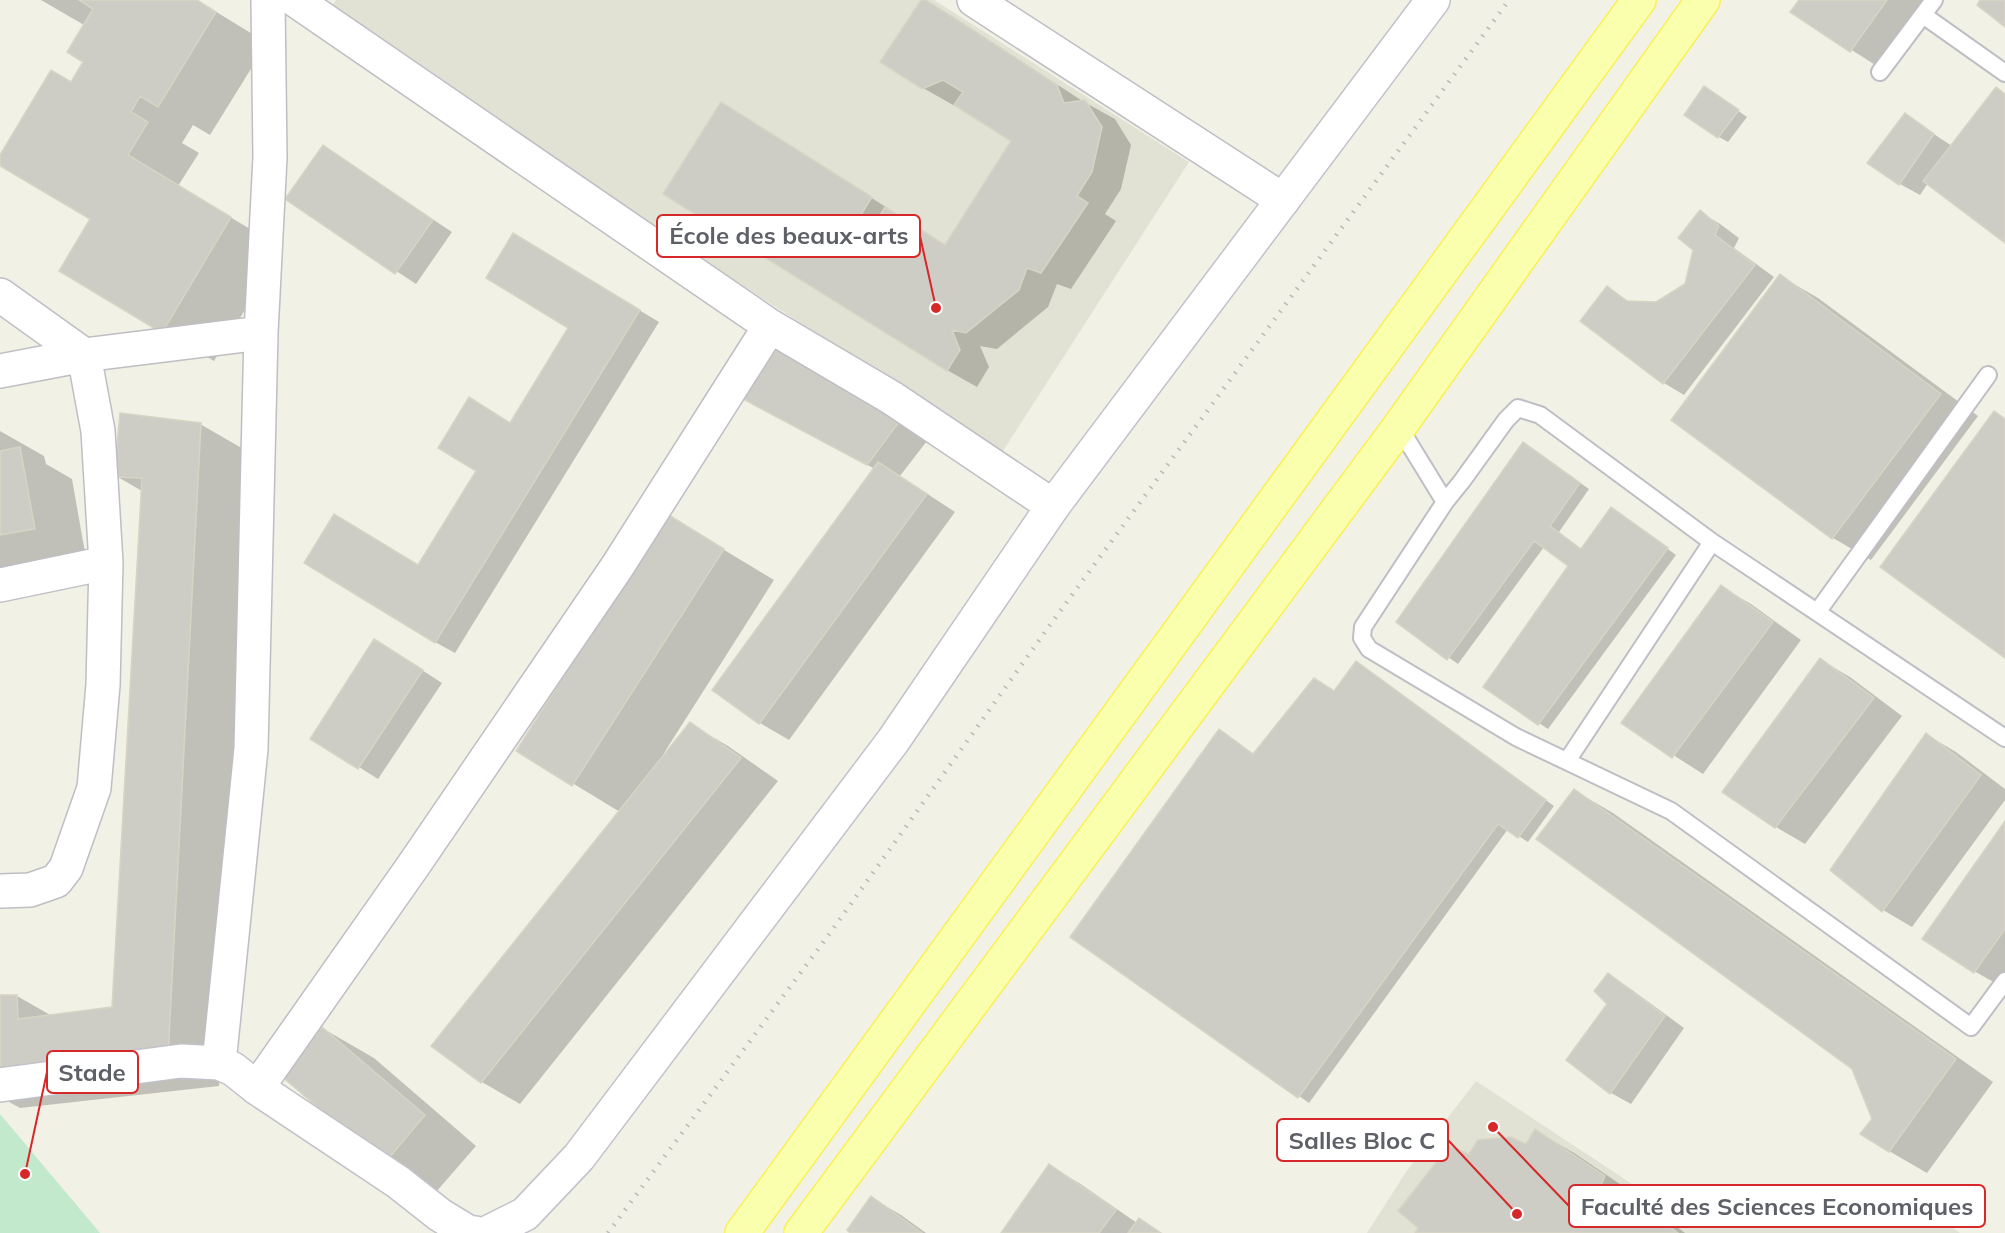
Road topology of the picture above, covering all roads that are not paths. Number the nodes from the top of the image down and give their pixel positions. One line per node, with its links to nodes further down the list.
1 (268, 0): 14 (street)
2 (974, 0): 11 (street)
3 (1433, 0): 11 (street)
4 (1639, 0): 34 (main road)
5 (1703, 0): 18 (main road)
6 (1934, 0): 8 (lane)
7 (313, 5): 13 (street)
8 (1923, 15): 9 (lane); 10 (lane)
9 (1880, 72)
10 (2005, 73)
11 (1283, 200): 20 (street)
12 (0, 295): 15 (street)
13 (770, 326): 20 (street); 31 (street)
14 (261, 333): 15 (street); 29 (street)
15 (84, 355): 16 (street); 22 (street)
16 (0, 371)
17 (1988, 375): 24 (lane)
18 (1399, 427): 19 (lane); 35 (main road)
19 (1445, 502): 21 (lane); 26 (lane)
20 (1053, 506): 33 (street)
21 (1712, 542): 24 (lane); 26 (lane)
22 (106, 563): 23 (street); 27 (street)
23 (0, 585)
24 (1818, 611): 25 (lane)
25 (2005, 738)
26 (1567, 761): 28 (lane)
27 (0, 891)
28 (2005, 981)
29 (219, 1063): 30 (street); 31 (street)
30 (0, 1085)
31 (257, 1088): 32 (street)
32 (476, 1233)
33 (487, 1233)
34 (742, 1233)
35 (801, 1233)

